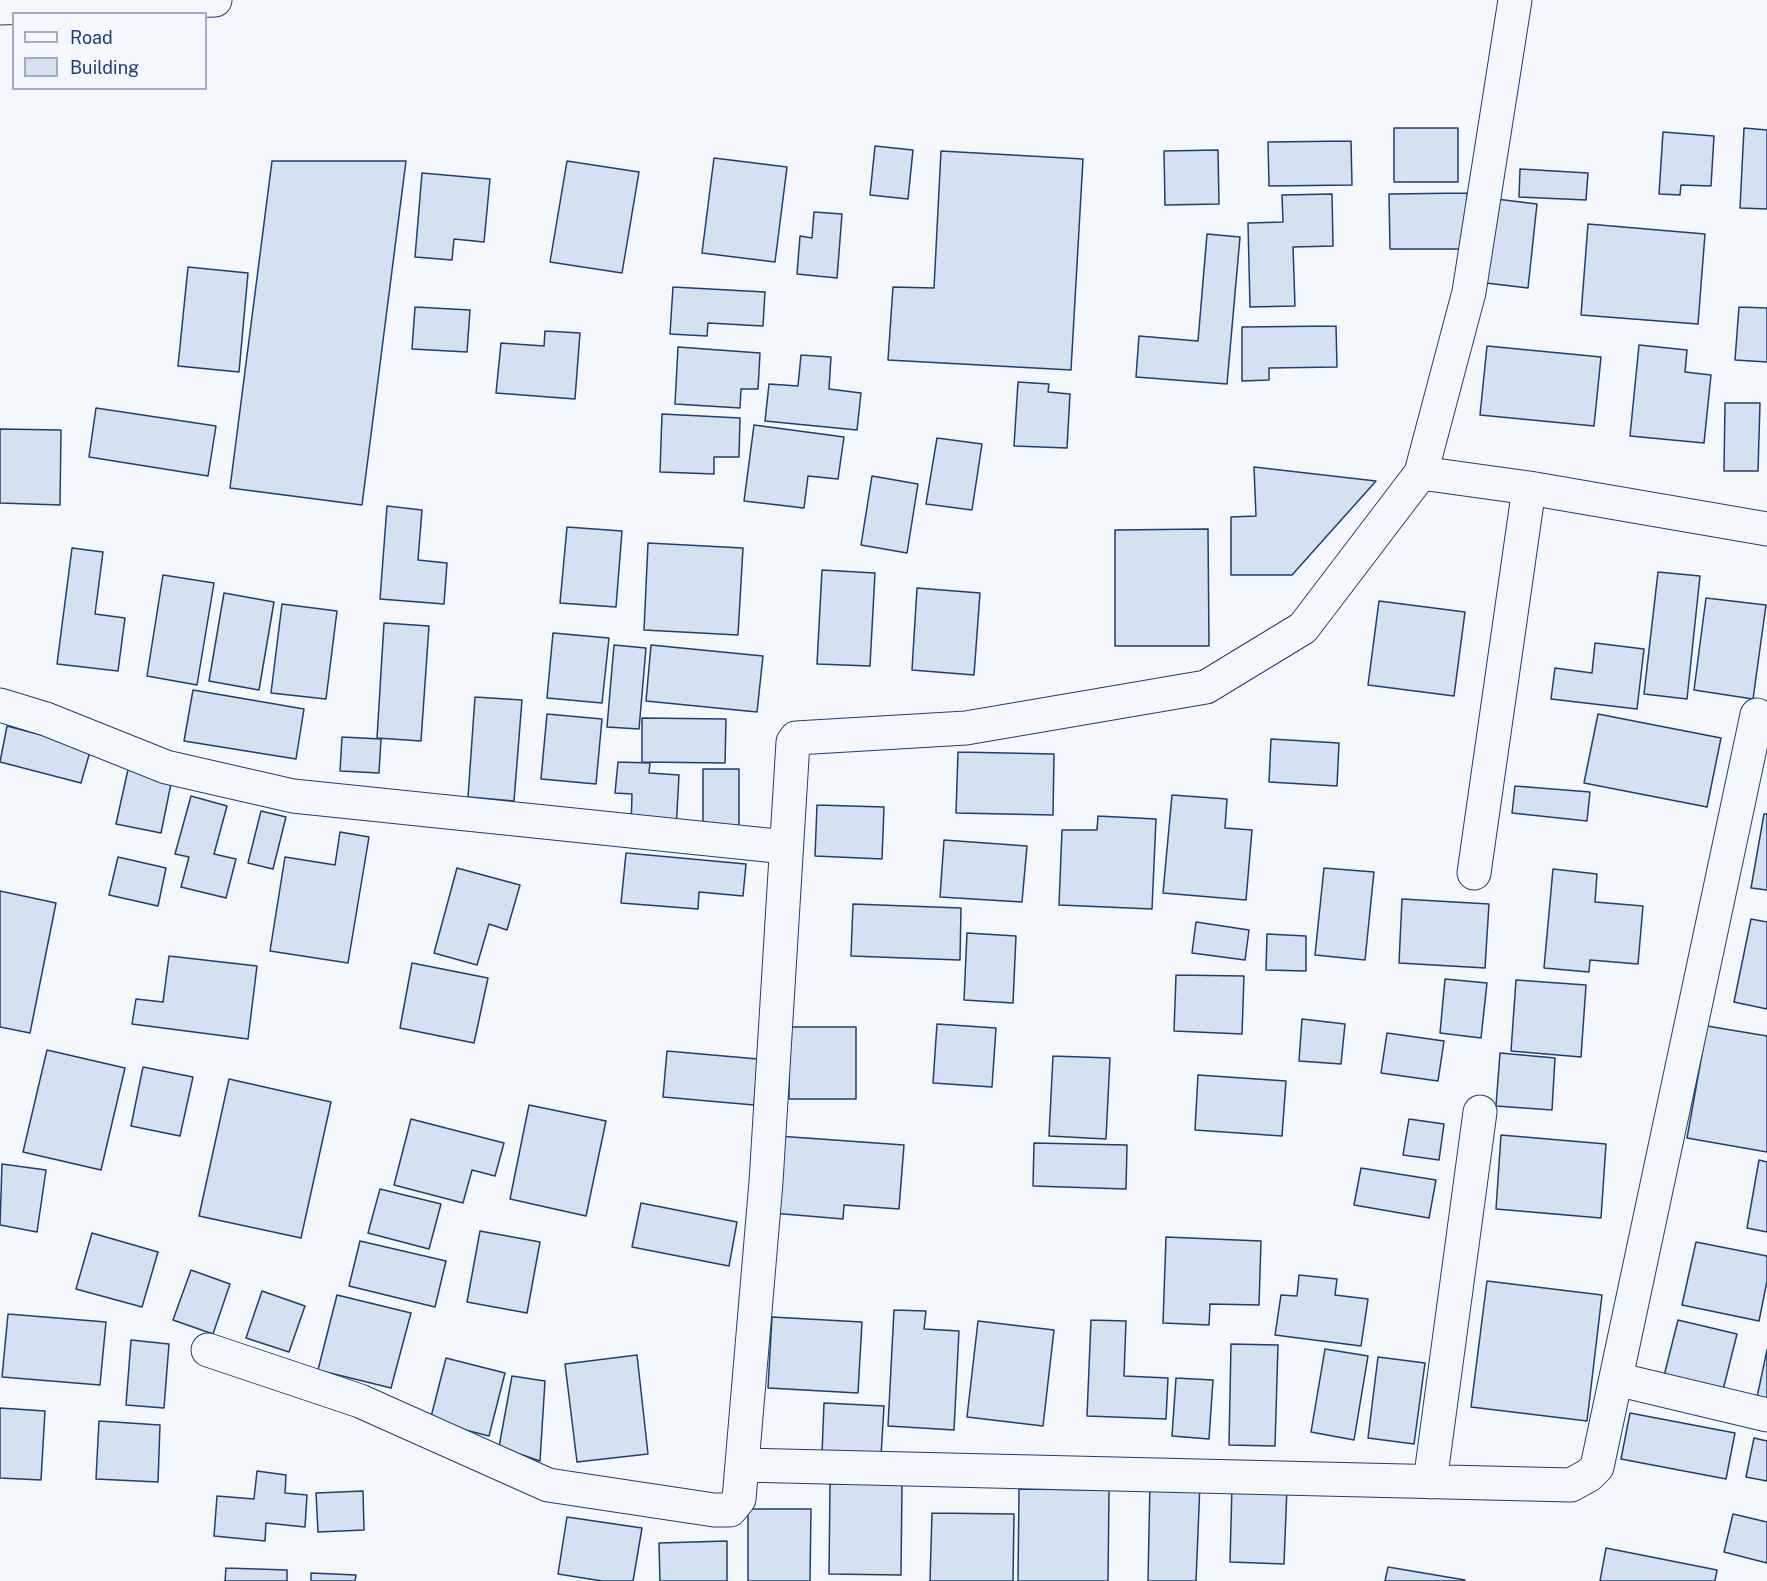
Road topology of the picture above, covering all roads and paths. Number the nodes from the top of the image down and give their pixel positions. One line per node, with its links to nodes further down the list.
1 (215, 0): 3 (street)
2 (1515, 0): 4 (street)
3 (0, 8)
4 (1420, 473): 5 (street); 9 (street)
5 (1528, 488): 6 (street); 10 (street)
6 (1767, 529)
7 (0, 705): 9 (street)
8 (1757, 715): 13 (street)
9 (786, 847): 15 (street)
10 (1473, 873)
11 (1480, 1112): 16 (street)
12 (208, 1350): 15 (street)
13 (1616, 1379): 14 (street); 16 (street)
14 (1767, 1414)
15 (742, 1466): 16 (street)
16 (1430, 1482)

